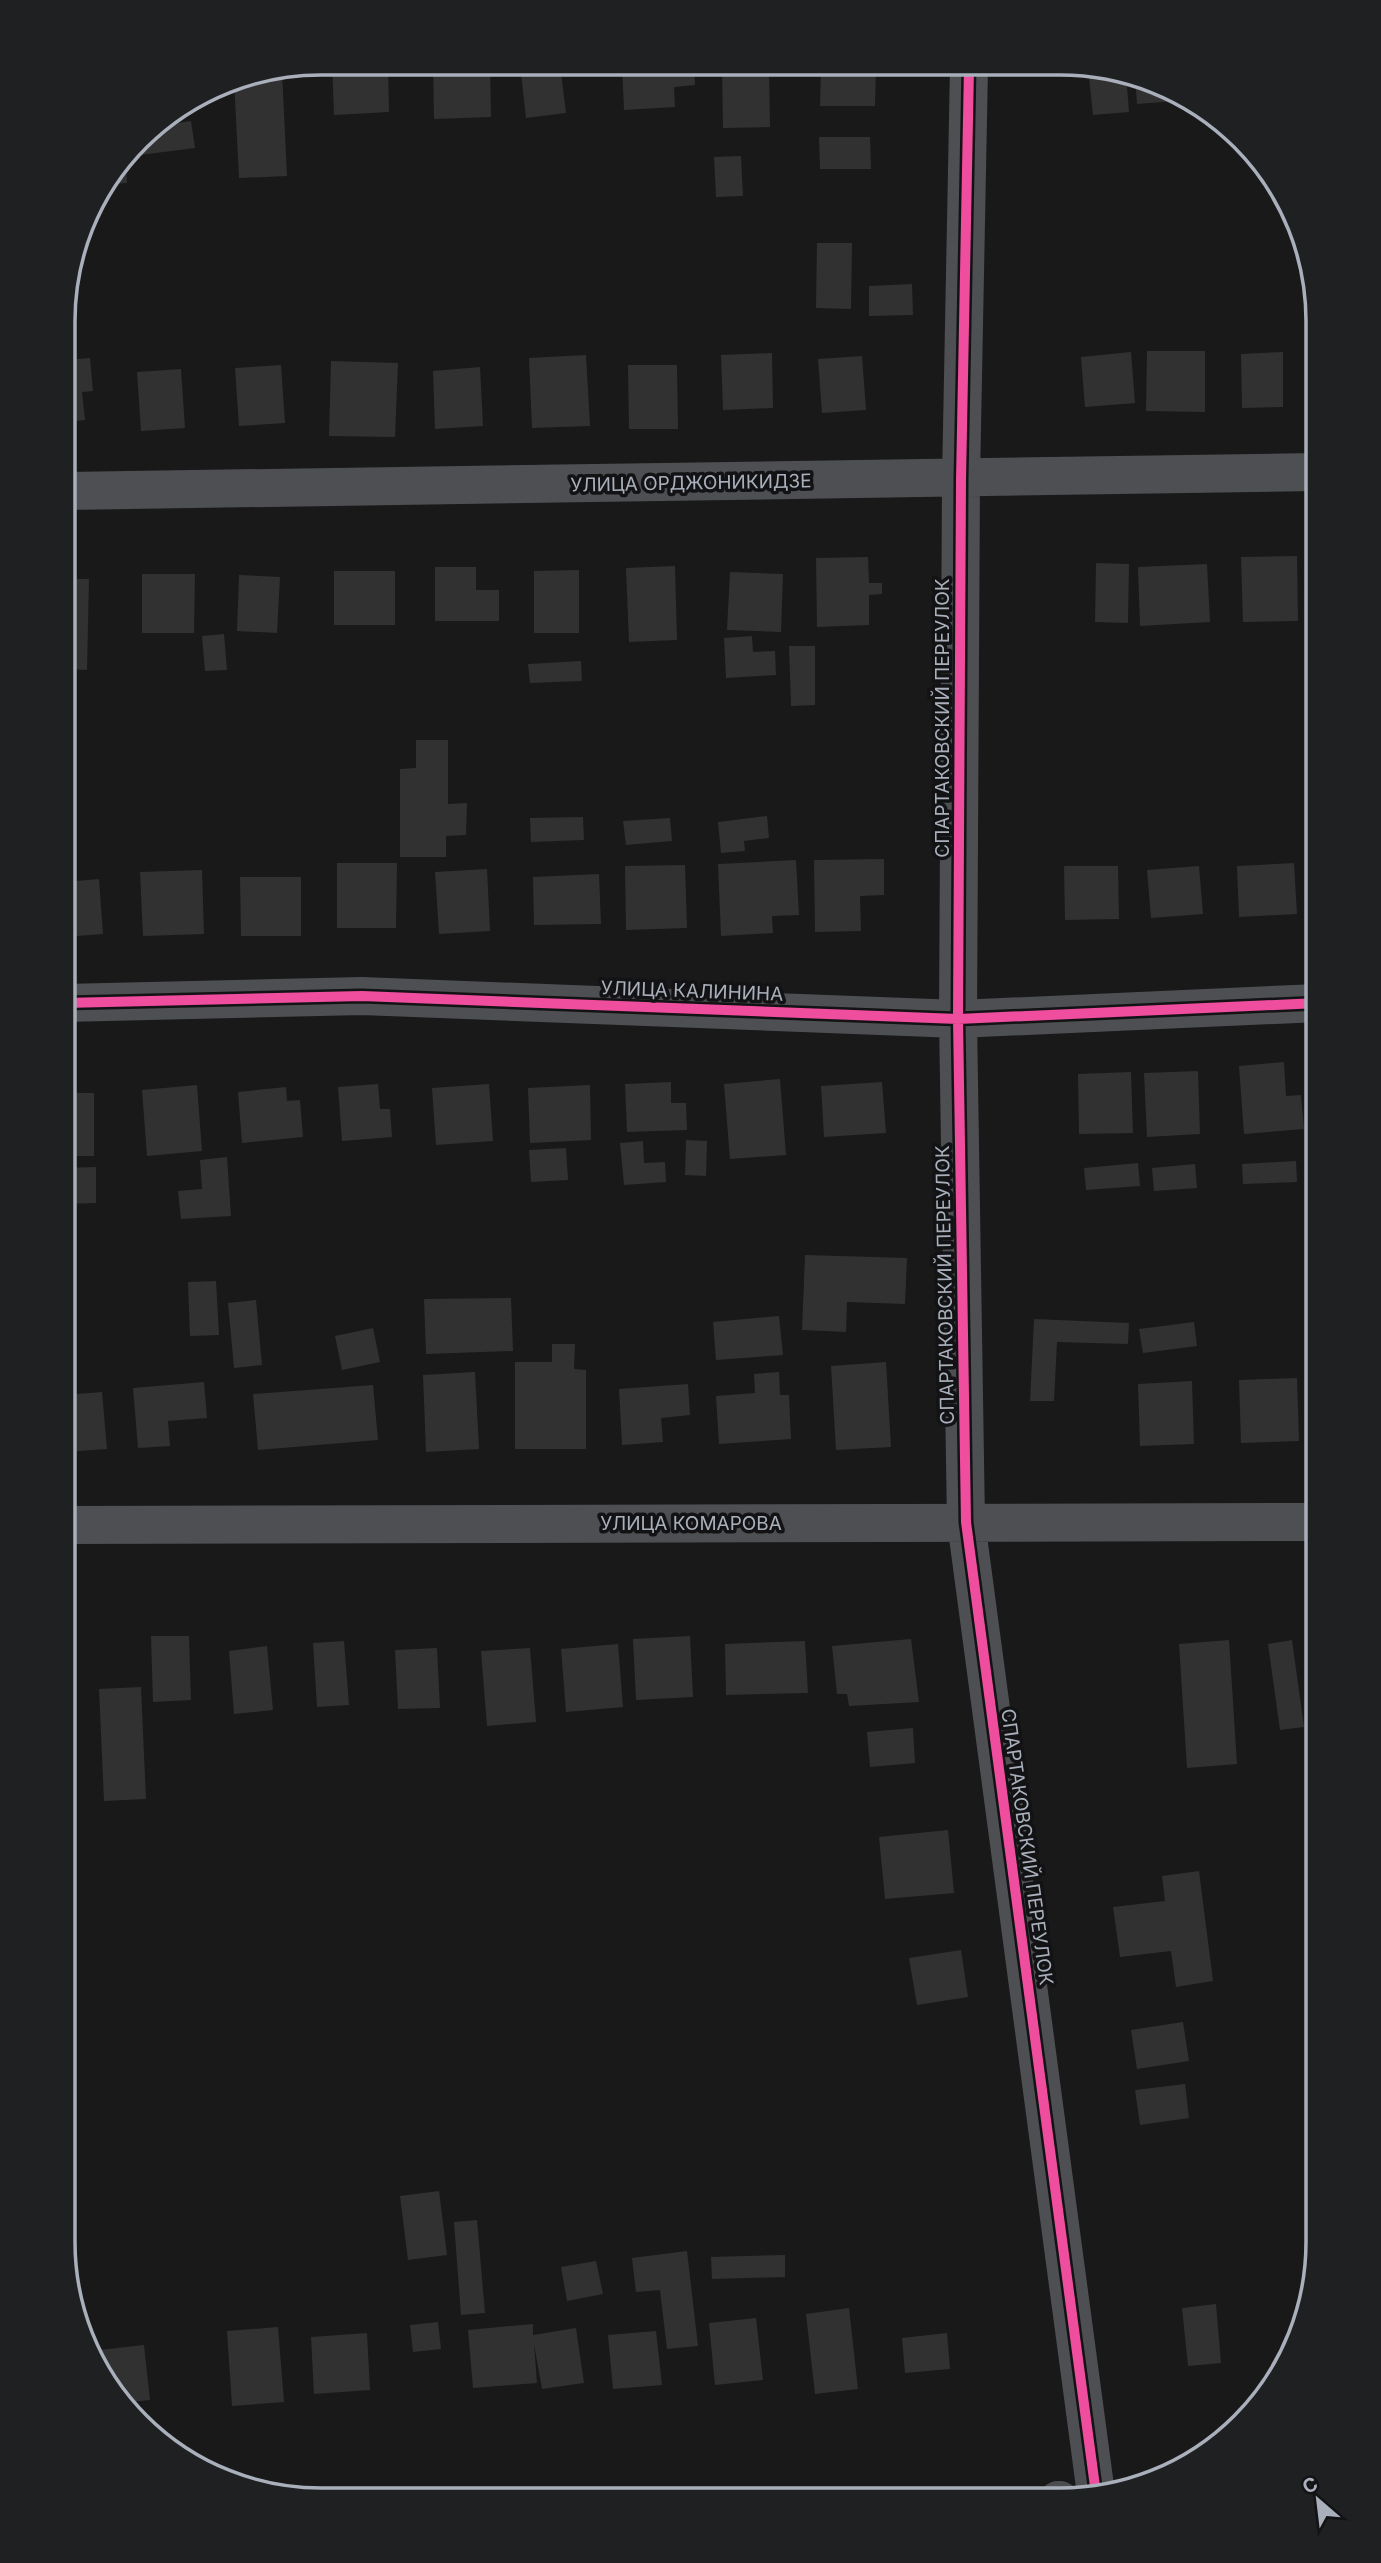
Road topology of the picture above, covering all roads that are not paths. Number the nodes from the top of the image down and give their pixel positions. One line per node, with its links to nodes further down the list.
1 (969, 75): 3 (street, СПАРТАКОВСКИЙ ПЕРЕУЛОК)
2 (1306, 472): 3 (street, УЛИЦА ОРДЖОНИКИДЗЕ)
3 (961, 480): 4 (street, УЛИЦА ОРДЖОНИКИДЗЕ); 7 (street, СПАРТАКОВСКИЙ ПЕРЕУЛОК)
4 (75, 491)
5 (75, 1003): 7 (street, УЛИЦА КАЛИНИНА)
6 (1306, 1004): 7 (street, УЛИЦА КАЛИНИНА)
7 (958, 1019): 9 (street, СПАРТАКОВСКИЙ ПЕРЕУЛОК)
8 (1305, 1521): 9 (street, УЛИЦА КОМАРОВА)
9 (966, 1522): 10 (street, УЛИЦА КОМАРОВА); 11 (street, СПАРТАКОВСКИЙ ПЕРЕУЛОК)
10 (75, 1525)
11 (1095, 2485)

